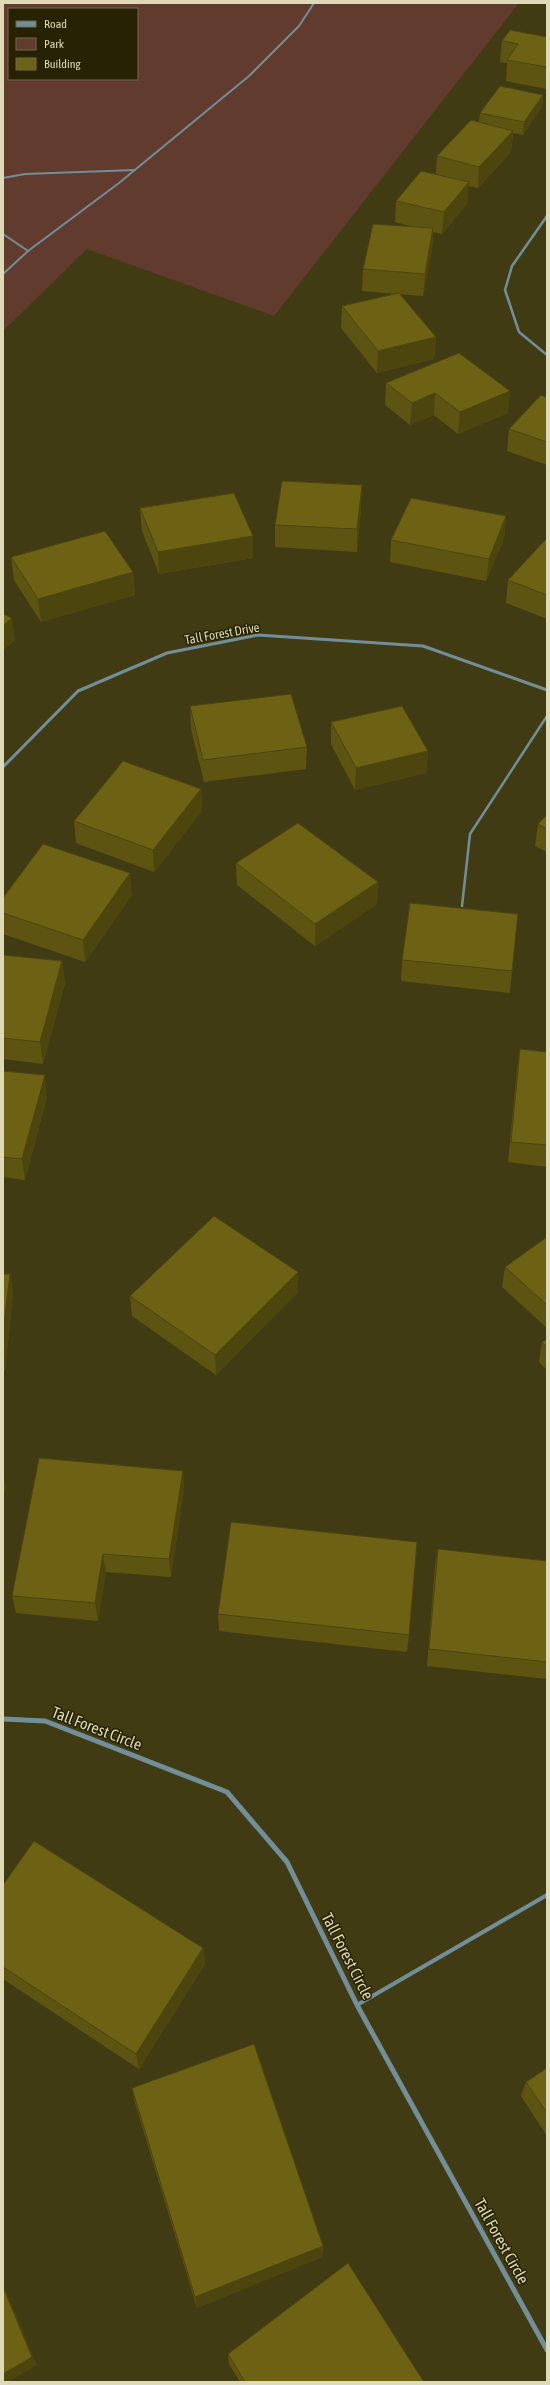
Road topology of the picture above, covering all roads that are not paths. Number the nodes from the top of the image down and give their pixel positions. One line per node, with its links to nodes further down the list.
1 (314, 3): 2 (lane)
2 (135, 170): 3 (lane); 6 (lane)
3 (3, 178)
4 (547, 216): 8 (street)
5 (3, 234): 6 (lane)
6 (28, 251): 7 (lane)
7 (3, 274)
8 (547, 355)
9 (547, 690): 11 (street, Tall Forest Drive)
10 (547, 716): 12 (lane)
11 (3, 766)
12 (462, 906)
13 (3, 1719): 15 (street, Tall Forest Circle)
14 (547, 1895): 15 (lane)
15 (357, 2005): 16 (street, Tall Forest Circle)
16 (547, 2350)

